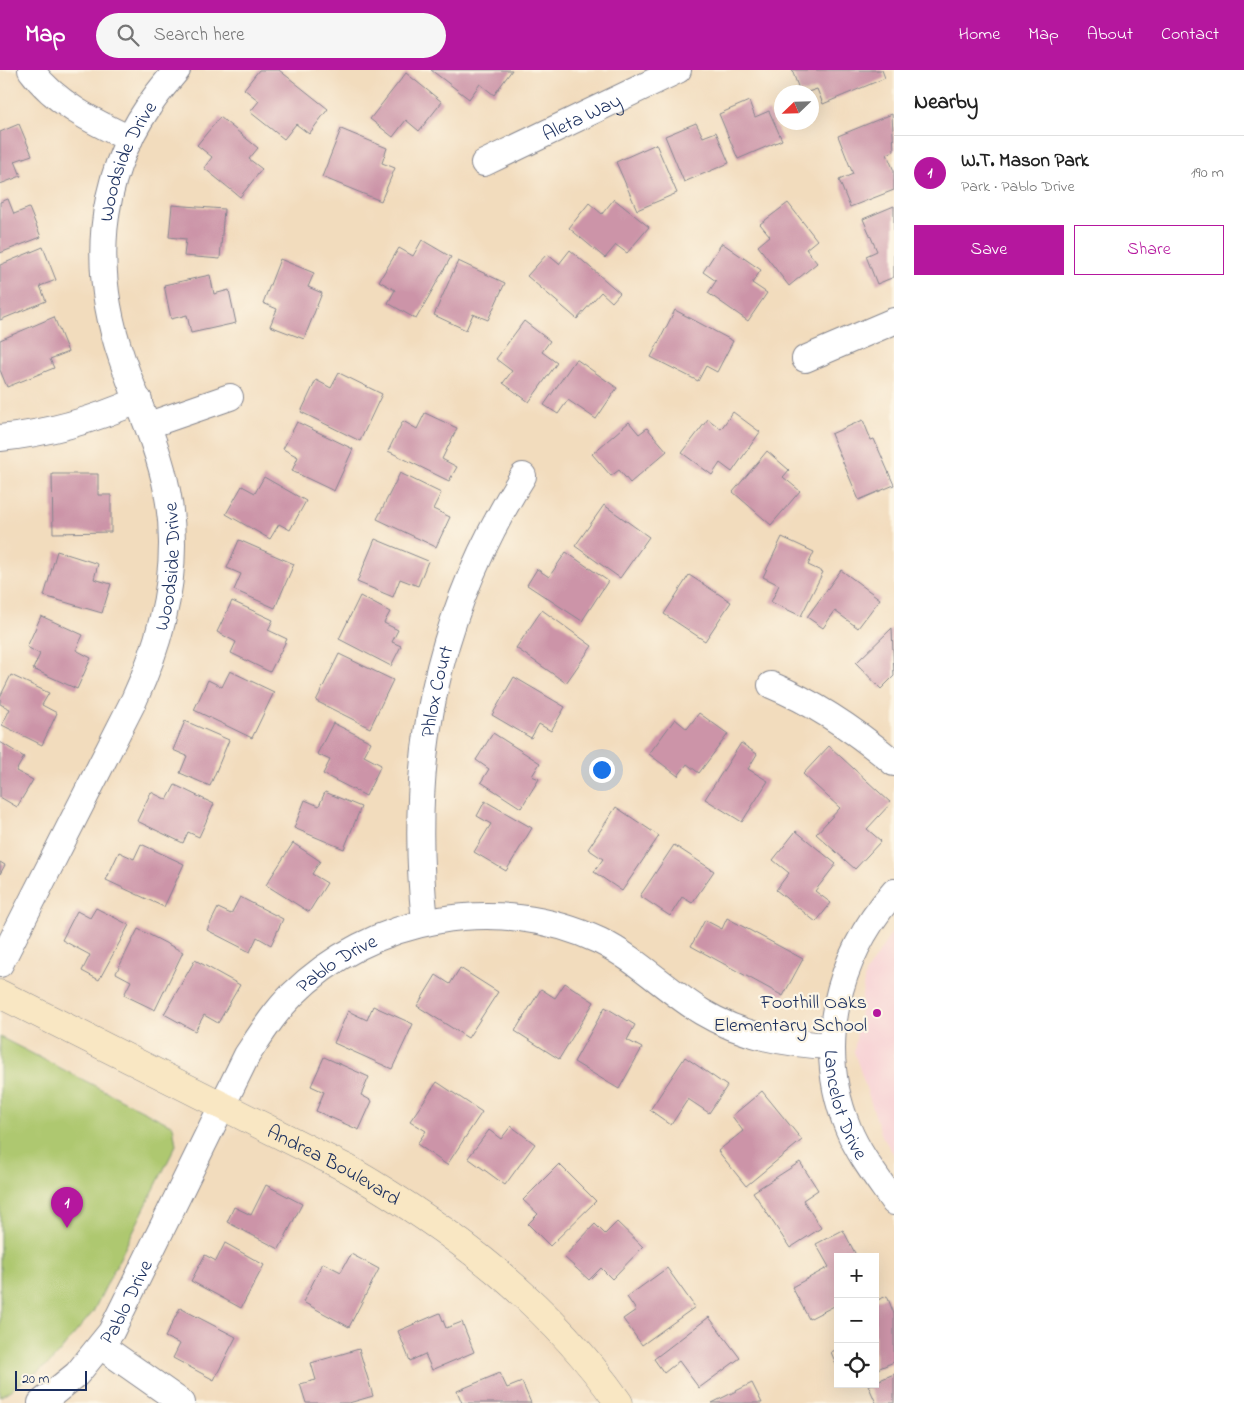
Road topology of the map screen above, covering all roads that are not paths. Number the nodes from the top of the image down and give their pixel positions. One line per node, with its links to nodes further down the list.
1 (30, 70): 4 (street)
2 (177, 70): 4 (street, Woodside Drive)
3 (678, 70): 5 (street, Aleta Way)
4 (130, 139): 9 (street, Woodside Drive)
5 (484, 163)
6 (894, 321): 7 (street)
7 (805, 359)
8 (230, 397): 10 (street)
9 (139, 400): 10 (street, Woodside Drive); 11 (street)
10 (149, 425): 17 (street, Woodside Drive)
11 (0, 438)
12 (523, 476): 16 (street, Phlox Court)
13 (771, 685): 14 (street)
14 (894, 763)
15 (894, 892): 19 (street, Lancelot Drive)
16 (425, 922): 19 (street, Pablo Drive); 20 (street, Pablo Drive)
17 (0, 964)
18 (0, 994): 20 (street, Andrea Boulevard)
19 (832, 1046): 21 (street, Lancelot Drive)
20 (222, 1105): 22 (street, Pablo Drive); 25 (street, Andrea Boulevard)
21 (894, 1202)
22 (101, 1346): 23 (street, Pablo Drive); 24 (street)
23 (41, 1403)
24 (182, 1403)
25 (620, 1403)

